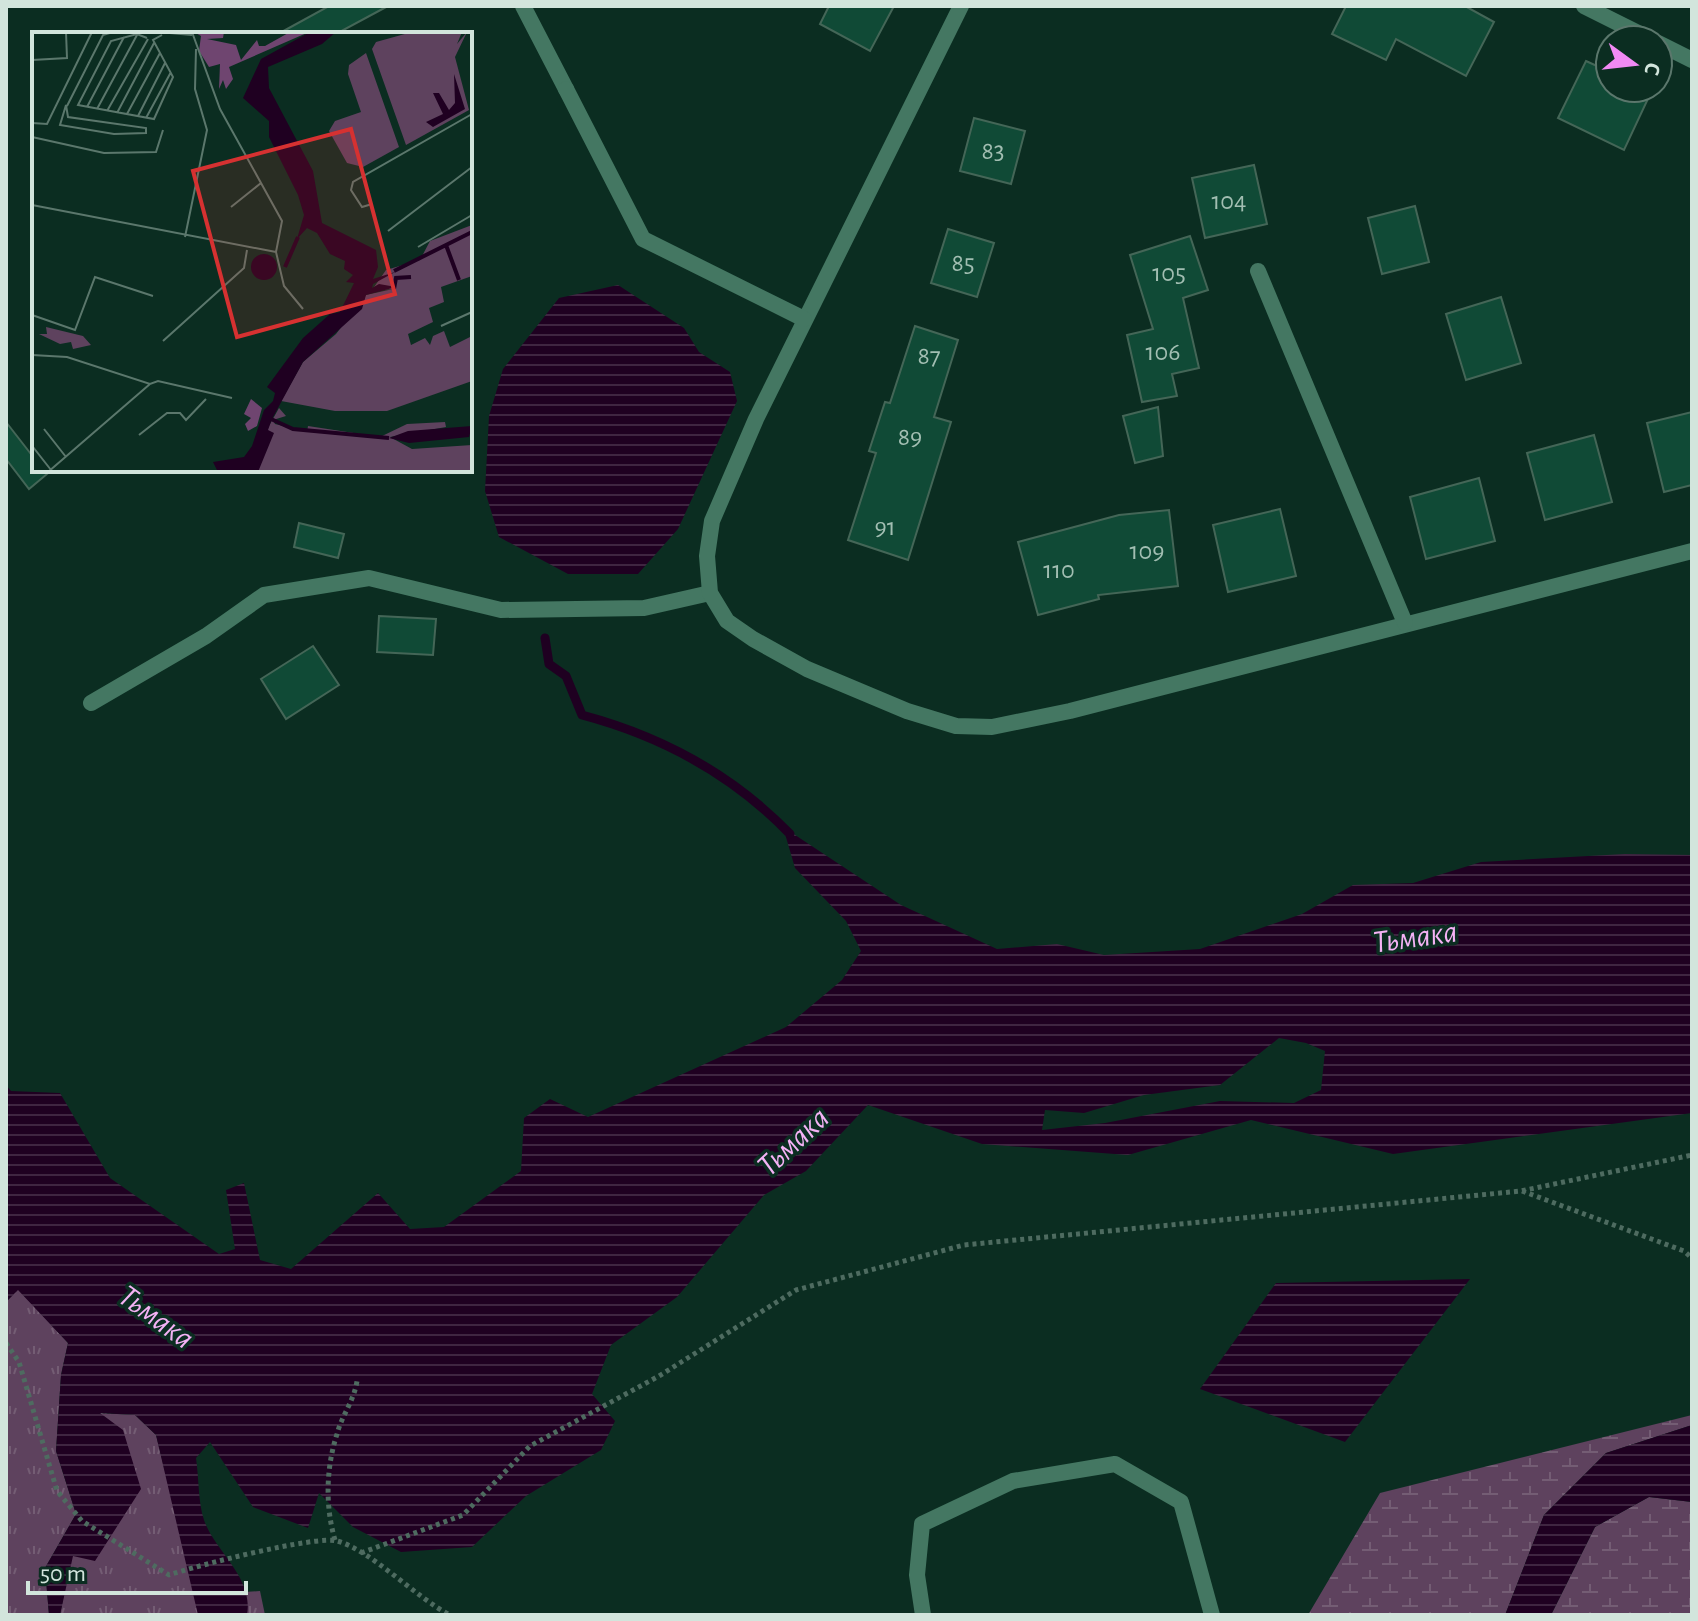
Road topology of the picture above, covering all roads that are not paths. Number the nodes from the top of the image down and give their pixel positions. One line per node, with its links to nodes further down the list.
1 (523, 6): 8 (street)
2 (961, 6): 8 (street)
3 (1584, 6): 4 (street)
4 (1620, 24)
5 (1674, 51): 6 (street)
6 (1692, 60)
7 (1258, 271): 11 (street)
8 (804, 319): 10 (street)
9 (1692, 551): 11 (street)
10 (710, 593): 11 (street); 12 (street)
11 (1405, 623)
12 (91, 703)
13 (923, 1615): 14 (street)
14 (1212, 1615)

